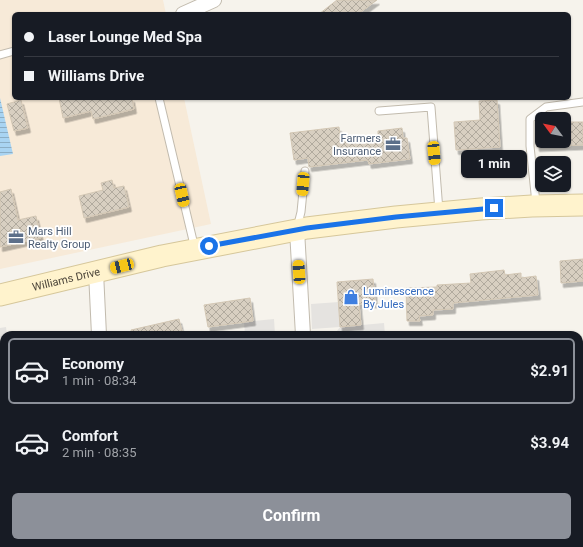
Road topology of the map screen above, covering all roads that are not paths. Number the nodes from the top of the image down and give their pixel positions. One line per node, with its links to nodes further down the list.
1 (214, 0): 2 (street)
2 (187, 12)
3 (12, 52): 4 (lane)
4 (0, 55)
5 (158, 100): 13 (lane)
6 (583, 102): 10 (lane)
7 (379, 111): 11 (lane)
8 (305, 171): 12 (lane)
9 (583, 205): 10 (main road, Williams Drive)
10 (536, 206): 11 (main road, Williams Drive)
11 (439, 214): 12 (main road, Williams Drive)
12 (297, 230): 13 (main road, Williams Drive); 17 (street)
13 (195, 249): 14 (main road, Williams Drive)
14 (96, 272): 15 (main road, Williams Drive); 16 (street)
15 (0, 295)
16 (99, 331)
17 (303, 331)

